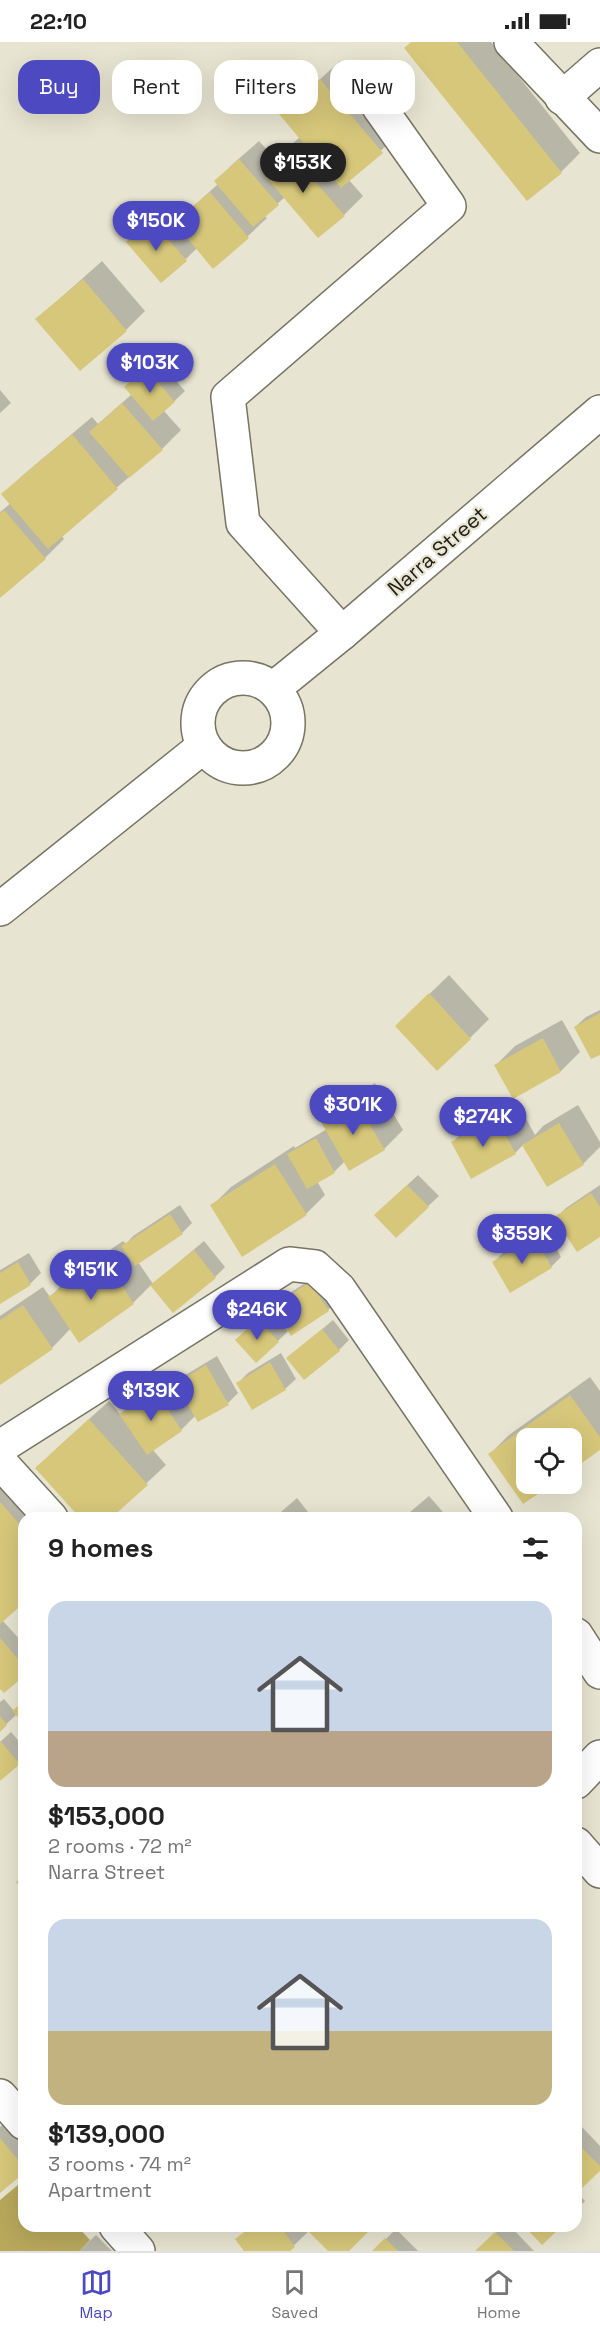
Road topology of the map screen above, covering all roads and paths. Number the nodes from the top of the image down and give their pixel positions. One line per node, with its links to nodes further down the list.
1 (511, 42): 3 (street)
2 (600, 65): 3 (street)
3 (562, 98): 5 (street)
4 (385, 114): 7 (street)
5 (600, 136)
6 (600, 412): 7 (street, Narra Street)
7 (342, 633): 8 (street, Narra Street)
8 (273, 689): 9 (street); 9 (street)
9 (204, 746): 10 (street)
10 (0, 909)
11 (0, 1447): 14 (street)
12 (0, 1462): 13 (street)
13 (46, 1512)
14 (492, 1512)
15 (582, 1644): 16 (street)
16 (600, 1672)
17 (600, 1757): 18 (street)
18 (582, 1776)
19 (582, 1851): 20 (street)
20 (600, 1871)
21 (0, 2096): 22 (street)
22 (18, 2116)
23 (121, 2232): 24 (street)
24 (138, 2251)

